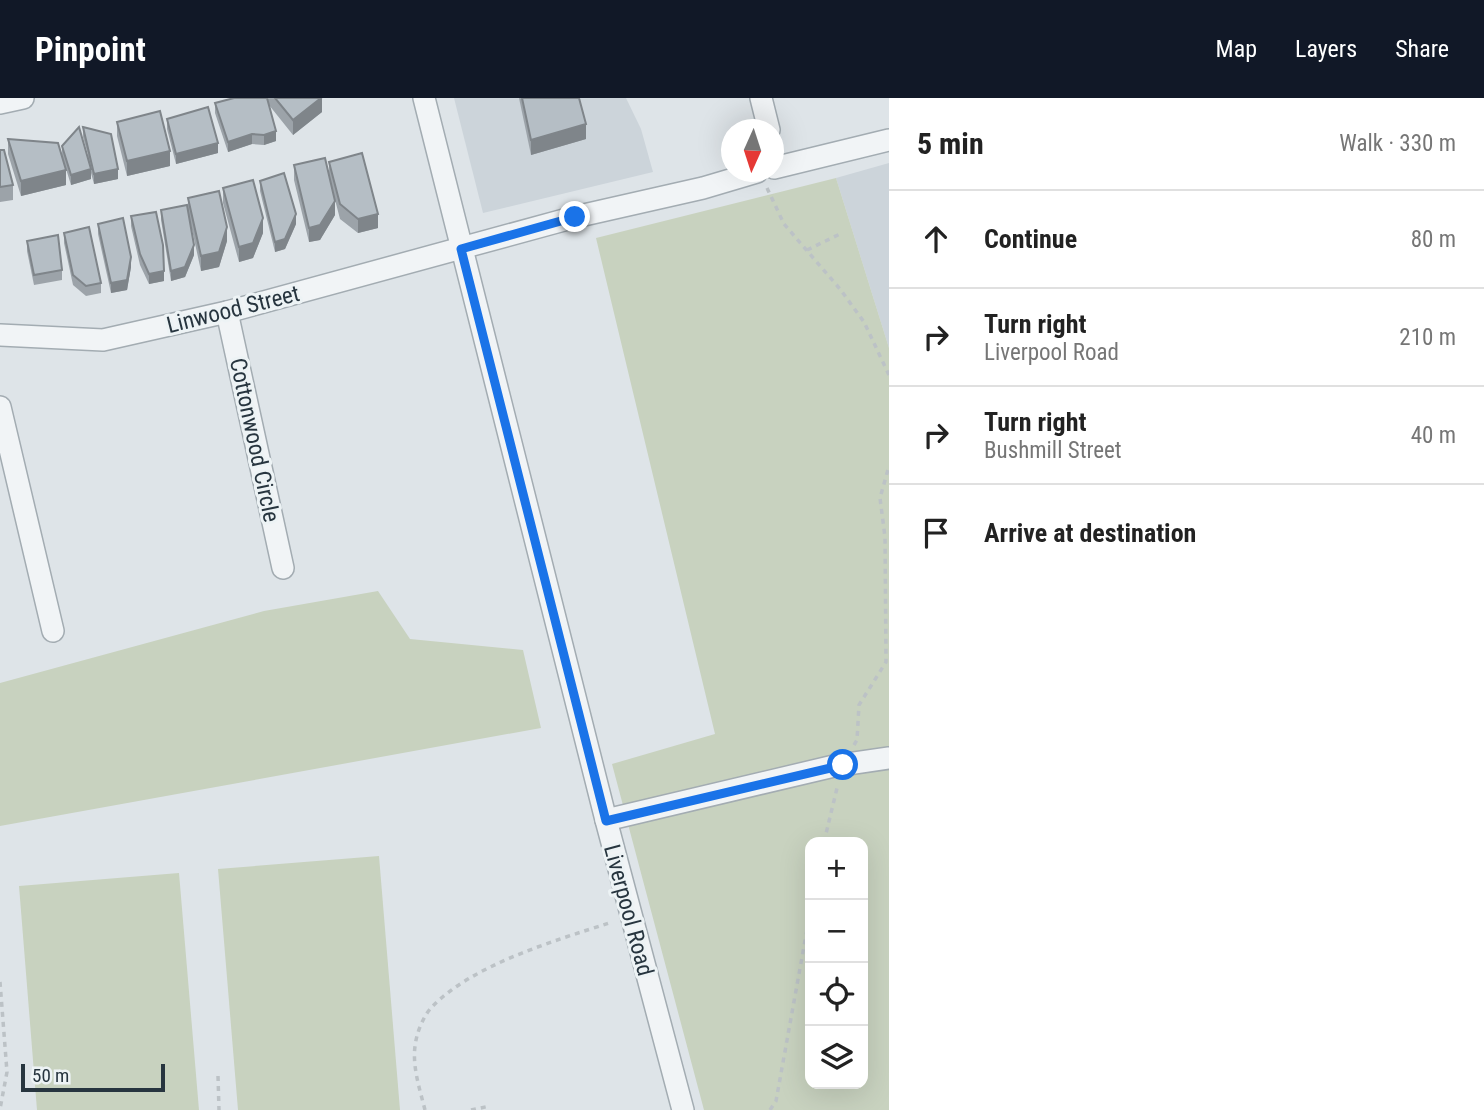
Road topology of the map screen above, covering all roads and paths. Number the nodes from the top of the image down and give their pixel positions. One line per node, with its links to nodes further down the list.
1 (23, 98): 4 (street)
2 (424, 98): 11 (street, Liverpool Road)
3 (761, 98): 5 (street)
4 (0, 103)
5 (766, 119)
6 (889, 140): 7 (street, Linwood Street)
7 (784, 164)
8 (722, 182): 11 (street, Linwood Street)
9 (773, 182): 12 (path)
10 (842, 233): 12 (path)
11 (461, 249): 13 (street, Linwood Street); 24 (street, Liverpool Road)
12 (807, 250): 16 (path)
13 (227, 312): 14 (street, Linwood Street); 20 (street, Cottonwood Circle)
14 (0, 335)
15 (889, 361): 16 (path)
16 (883, 362): 17 (path)
17 (889, 377)
18 (0, 407): 21 (street)
19 (889, 466): 23 (path)
20 (283, 568)
21 (53, 631)
22 (889, 758): 23 (street)
23 (843, 765): 24 (street); 25 (path)
24 (606, 821): 35 (street, Liverpool Road)
25 (825, 837)
26 (609, 923): 33 (path)
27 (805, 941): 36 (path)
28 (0, 982): 31 (path)
29 (218, 1076): 32 (path)
30 (490, 1106): 34 (path)
31 (0, 1109)
32 (219, 1110)
33 (425, 1110)
34 (471, 1110)
35 (682, 1110)
36 (771, 1110)

